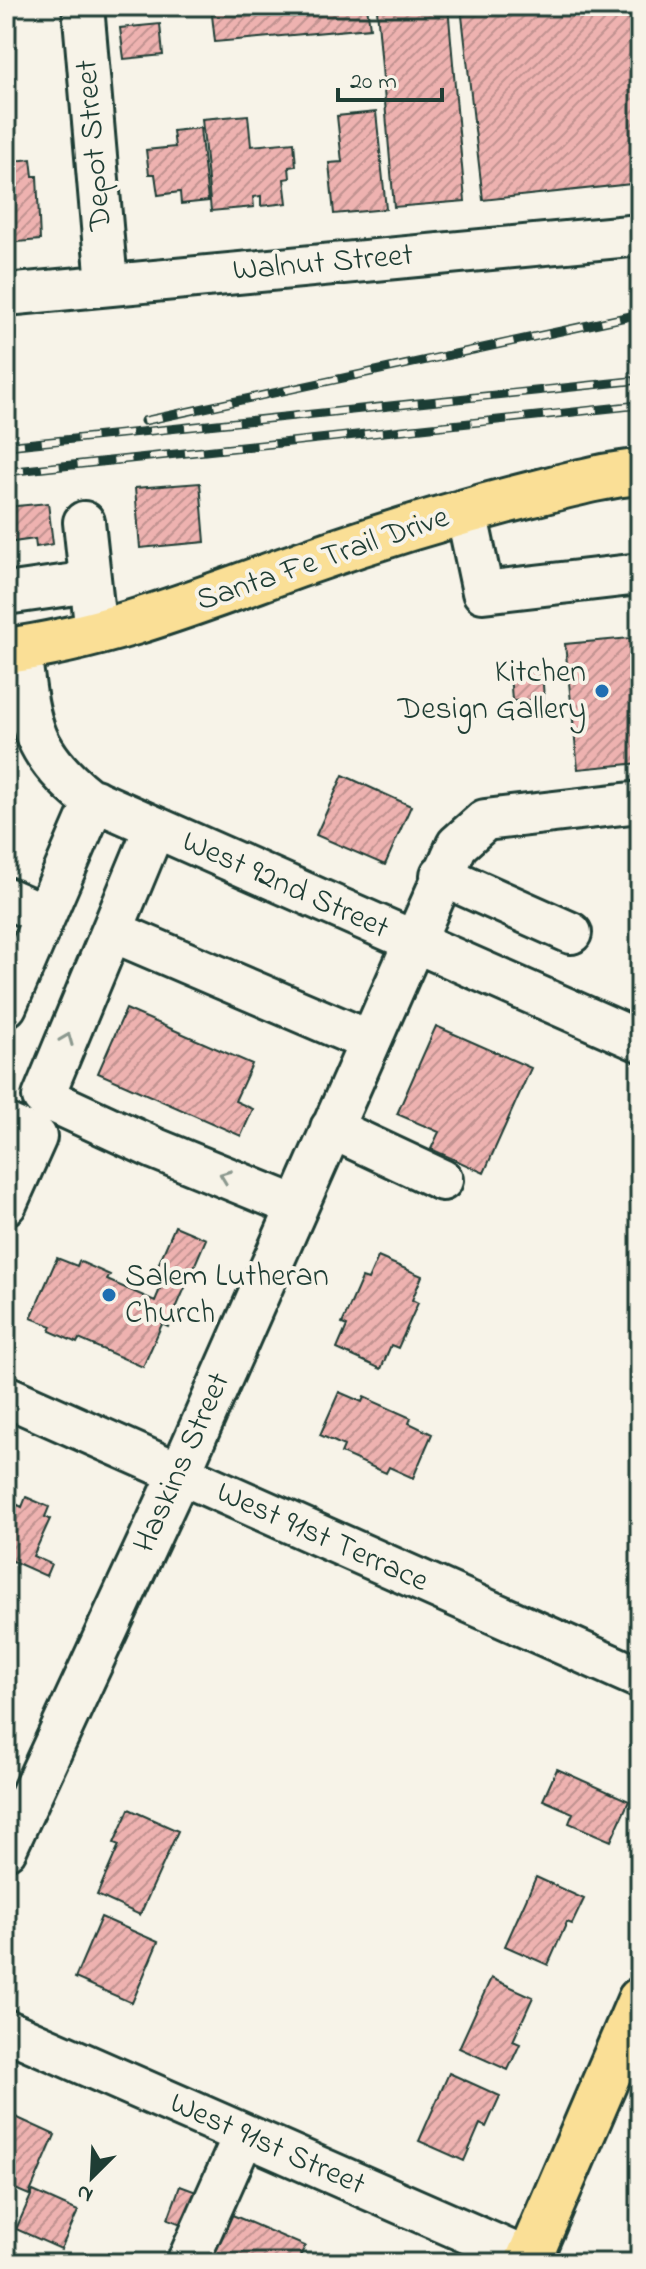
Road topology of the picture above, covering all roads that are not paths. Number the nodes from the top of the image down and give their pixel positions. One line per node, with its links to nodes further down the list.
1 (83, 6): 3 (street, Depot Street)
2 (640, 235): 3 (street, Walnut Street)
3 (107, 284): 4 (street, Walnut Street)
4 (6, 295)
5 (640, 472): 6 (main road, Santa Fe Trail Drive)
6 (466, 511): 8 (street); 11 (main road, Santa Fe Trail Drive)
7 (84, 522): 9 (street)
8 (640, 574)
9 (90, 582): 10 (street); 11 (street)
10 (6, 594)
11 (96, 634): 12 (main road, Santa Fe Trail Drive)
12 (13, 650): 13 (street, West 92nd Street)
13 (95, 800): 15 (street, West 92nd Street); 18 (street)
14 (640, 802): 16 (street, Haskins Street)
15 (155, 827): 19 (street); 21 (street, West 92nd Street)
16 (441, 875): 20 (street); 21 (street, Haskins Street)
17 (6, 898): 18 (street)
18 (45, 915): 22 (street)
19 (112, 931): 23 (street); 29 (street, one-way to 19)
20 (571, 933)
21 (413, 943): 23 (street, Haskins Street); 24 (street, West 92nd Street)
22 (6, 1006)
23 (369, 1041): 26 (street, Haskins Street)
24 (640, 1041)
25 (6, 1124): 28 (street)
26 (331, 1128): 27 (street); 29 (street, Haskins Street)
27 (442, 1180)
28 (6, 1204)
29 (296, 1206): 31 (street, Haskins Street)
30 (6, 1396): 31 (street, West 91st Terrace)
31 (179, 1475): 32 (street, West 91st Terrace); 33 (street, Haskins Street)
32 (640, 1678)
33 (6, 1849)
34 (640, 2000): 37 (main road)
35 (6, 2030): 36 (street, West 91st Street)
36 (244, 2135): 37 (street, West 91st Street); 38 (street)
37 (528, 2261)
38 (187, 2263)

